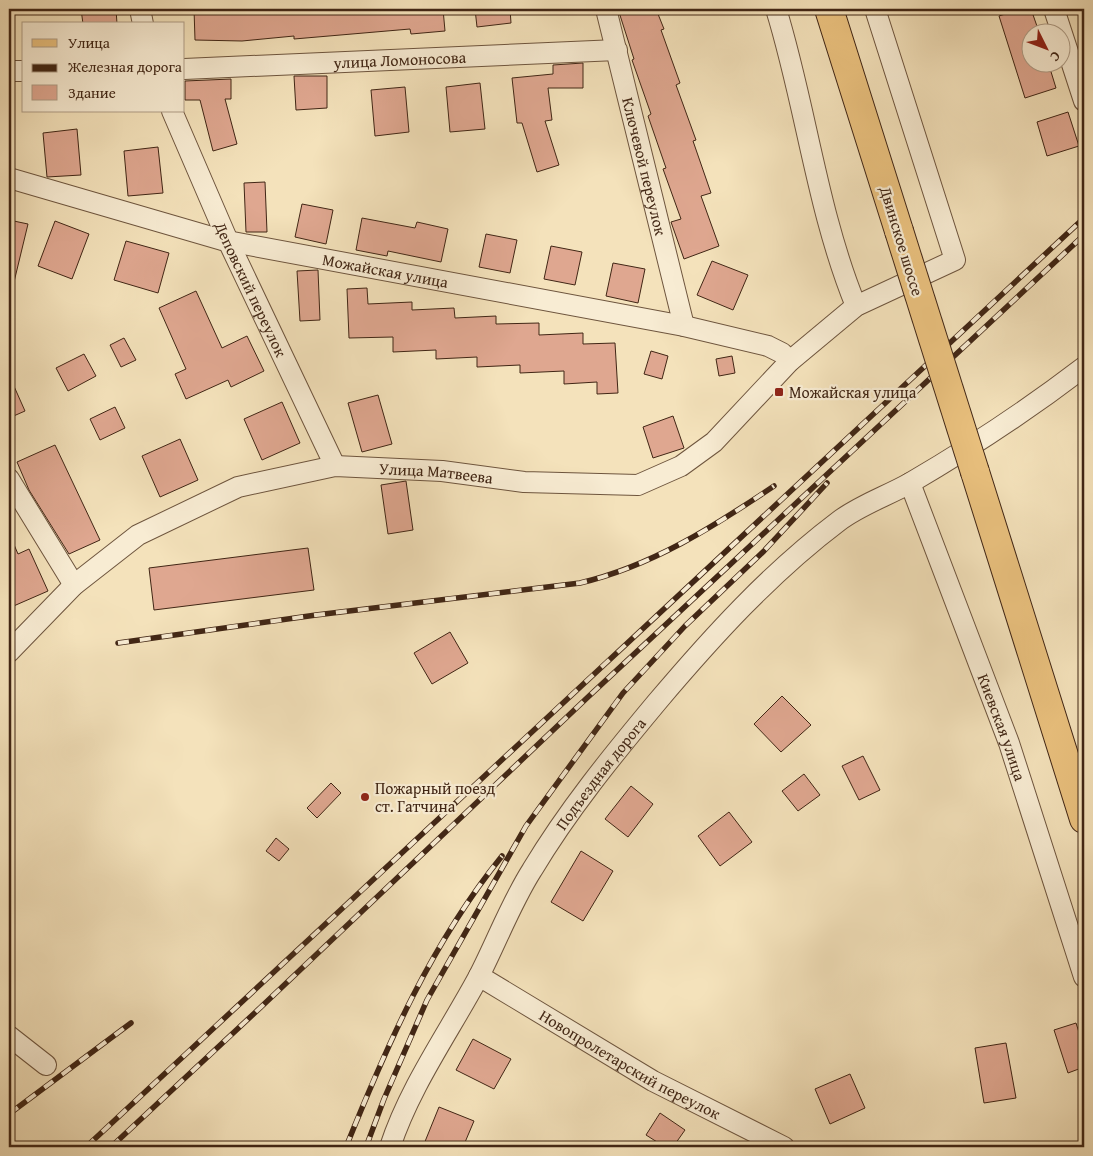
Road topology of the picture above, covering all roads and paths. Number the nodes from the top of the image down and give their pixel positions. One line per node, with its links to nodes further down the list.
1 (140, 9): 7 (street)
2 (606, 9): 8 (street, Ключевой переулок)
3 (776, 9): 16 (street)
4 (829, 9): 25 (main road, Двинское шоссе, bridge)
5 (875, 9): 16 (street, Улица Матвеева)
6 (1054, 9): 12 (street)
7 (143, 22)
8 (617, 50): 9 (street, улица Ломоносова); 17 (street, Ключевой переулок)
9 (185, 69)
10 (9, 71): 11 (street)
11 (22, 71)
12 (1084, 101)
13 (172, 112): 15 (street, Деповский переулок)
14 (9, 178): 15 (street, Можайская улица)
15 (228, 241): 17 (street, Можайская улица); 20 (street, Деповский переулок)
16 (856, 306): 18 (street, Улица Матвеева)
17 (684, 326): 18 (street, Можайская улица)
18 (790, 361): 20 (street, Улица Матвеева)
19 (1084, 367): 22 (street, Подъездная дорога)
20 (336, 466): 23 (street, Улица Матвеева)
21 (9, 479): 23 (street)
22 (910, 483): 26 (street, Подъездная дорога); 27 (street, Киевская улица)
23 (74, 585): 24 (street, Улица Матвеева)
24 (9, 652)
25 (1084, 819)
26 (479, 976): 30 (street, Подъездная дорога); 31 (street, Новопролетарский переулок)
27 (1084, 977)
28 (9, 1036): 29 (street)
29 (46, 1065)
30 (390, 1147)
31 (784, 1147)

